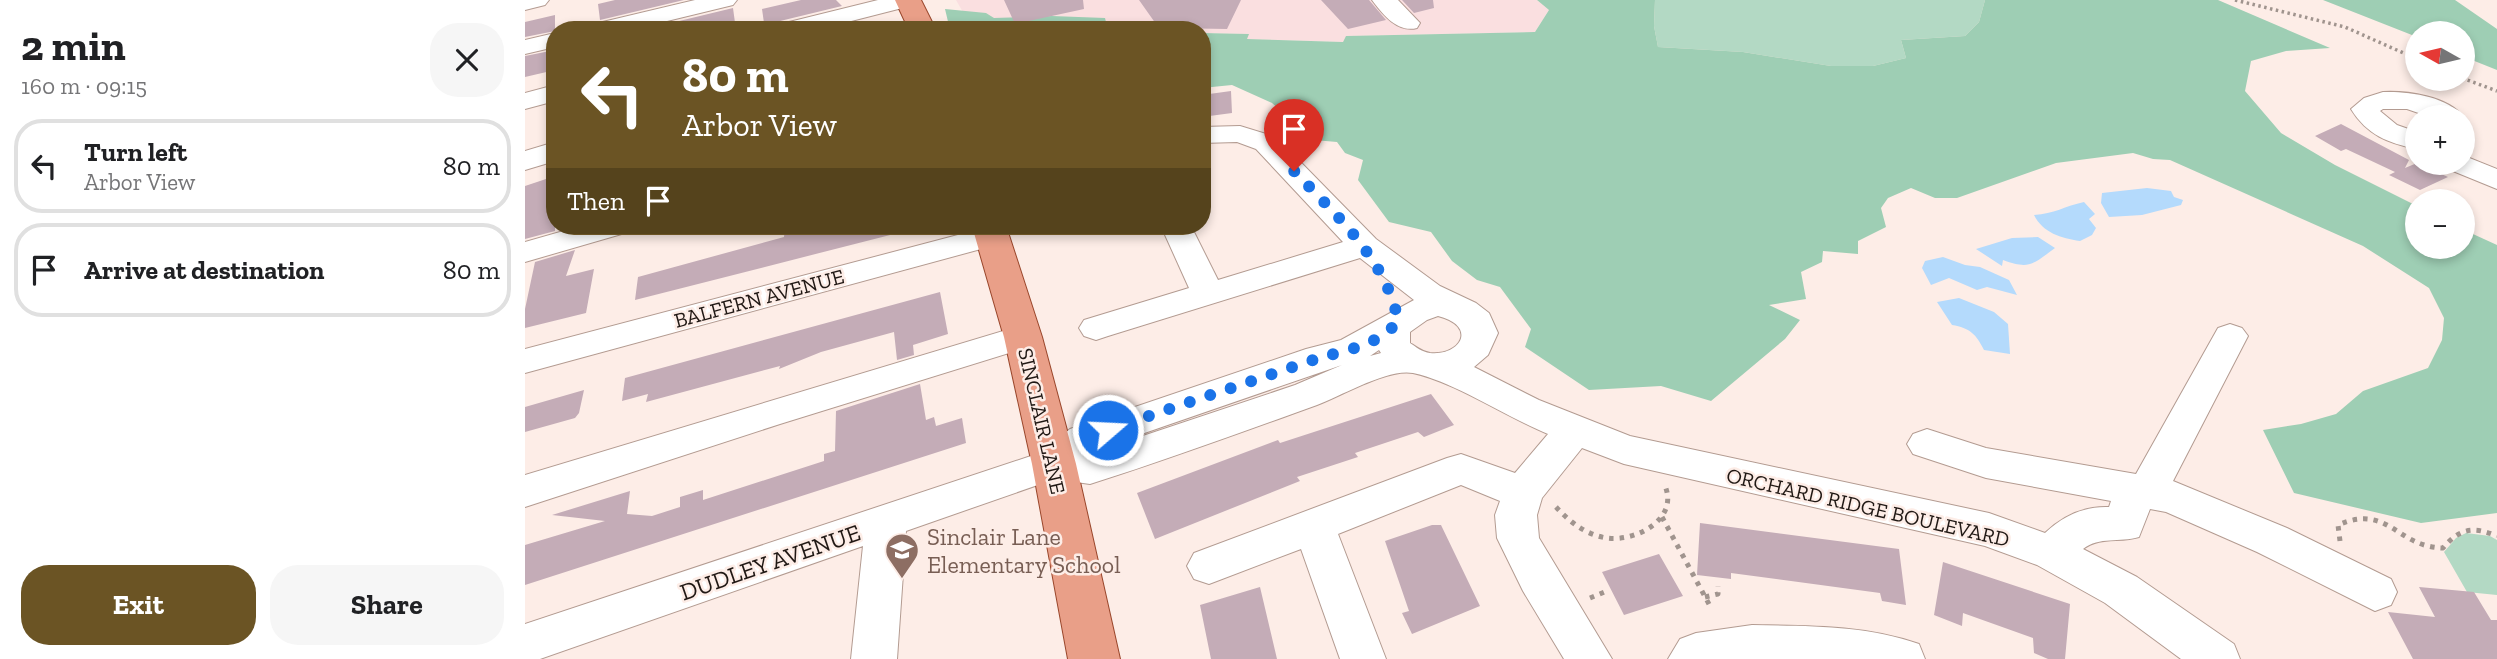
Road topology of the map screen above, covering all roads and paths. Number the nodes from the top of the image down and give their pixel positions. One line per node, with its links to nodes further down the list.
1 (537, 0): 6 (street)
2 (725, 0): 7 (street)
3 (907, 0): 8 (street); 9 (main road)
4 (1384, 0): 10 (street)
5 (2235, 0): 13 (path)
6 (525, 3)
7 (637, 21)
8 (822, 21)
9 (918, 21)
10 (1408, 23)
11 (546, 42): 12 (street)
12 (525, 47)
13 (2405, 54)
14 (2475, 83): 15 (path)
15 (2497, 91)
16 (546, 95): 17 (street)
17 (525, 101)
18 (2421, 105): 20 (street)
19 (1211, 135): 31 (street)
20 (2405, 138)
21 (2405, 145): 23 (street)
22 (546, 154): 24 (street)
23 (2378, 156)
24 (525, 160)
25 (2475, 170): 26 (street)
26 (2497, 180)
27 (577, 235): 32 (street)
28 (977, 235): 40 (street, BALFERN AVENUE)
29 (992, 235): 39 (main road, SINCLAIR LANE)
30 (1180, 235): 33 (street)
31 (1365, 246): 33 (street); 34 (street, ORCHARD RIDGE BOULEVARD); 35 (street)
32 (525, 252)
33 (1208, 293): 36 (street)
34 (1453, 306): 35 (street); 37 (street, ORCHARD RIDGE BOULEVARD)
35 (1397, 323): 41 (street); 44 (street)
36 (1096, 328)
37 (1482, 333): 41 (street); 42 (street, ORCHARD RIDGE BOULEVARD)
38 (2230, 335): 46 (street)
39 (1023, 337): 44 (main road, SINCLAIR LANE); 47 (street)
40 (525, 360)
41 (1425, 363): 42 (street, ORCHARD RIDGE BOULEVARD); 44 (street)
42 (1577, 429): 48 (street); 53 (street, ORCHARD RIDGE BOULEVARD)
43 (1927, 444): 46 (street)
44 (1054, 464): 50 (street, DUDLEY AVENUE); 64 (main road, SINCLAIR LANE)
45 (1662, 482): 49 (path)
46 (2141, 490): 53 (street); 55 (street)
47 (525, 491)
48 (1539, 500): 49 (path); 51 (street); 66 (street)
49 (1662, 517): 59 (path)
50 (886, 523): 62 (street, DUDLEY AVENUE); 63 (street)
51 (1314, 526): 54 (street); 65 (street)
52 (2497, 536): 55 (path)
53 (2052, 553): 69 (street, ORCHARD RIDGE BOULEVARD)
54 (1209, 566)
55 (2337, 573): 58 (street)
56 (1718, 586): 59 (path)
57 (1607, 591): 60 (path)
58 (2375, 592)
59 (1705, 597): 61 (path)
60 (1590, 598)
61 (1710, 606)
62 (525, 644)
63 (874, 659)
64 (1094, 659)
65 (1363, 659)
66 (1589, 659)
67 (1691, 659): 68 (street)
68 (1902, 659)
69 (2217, 659)

